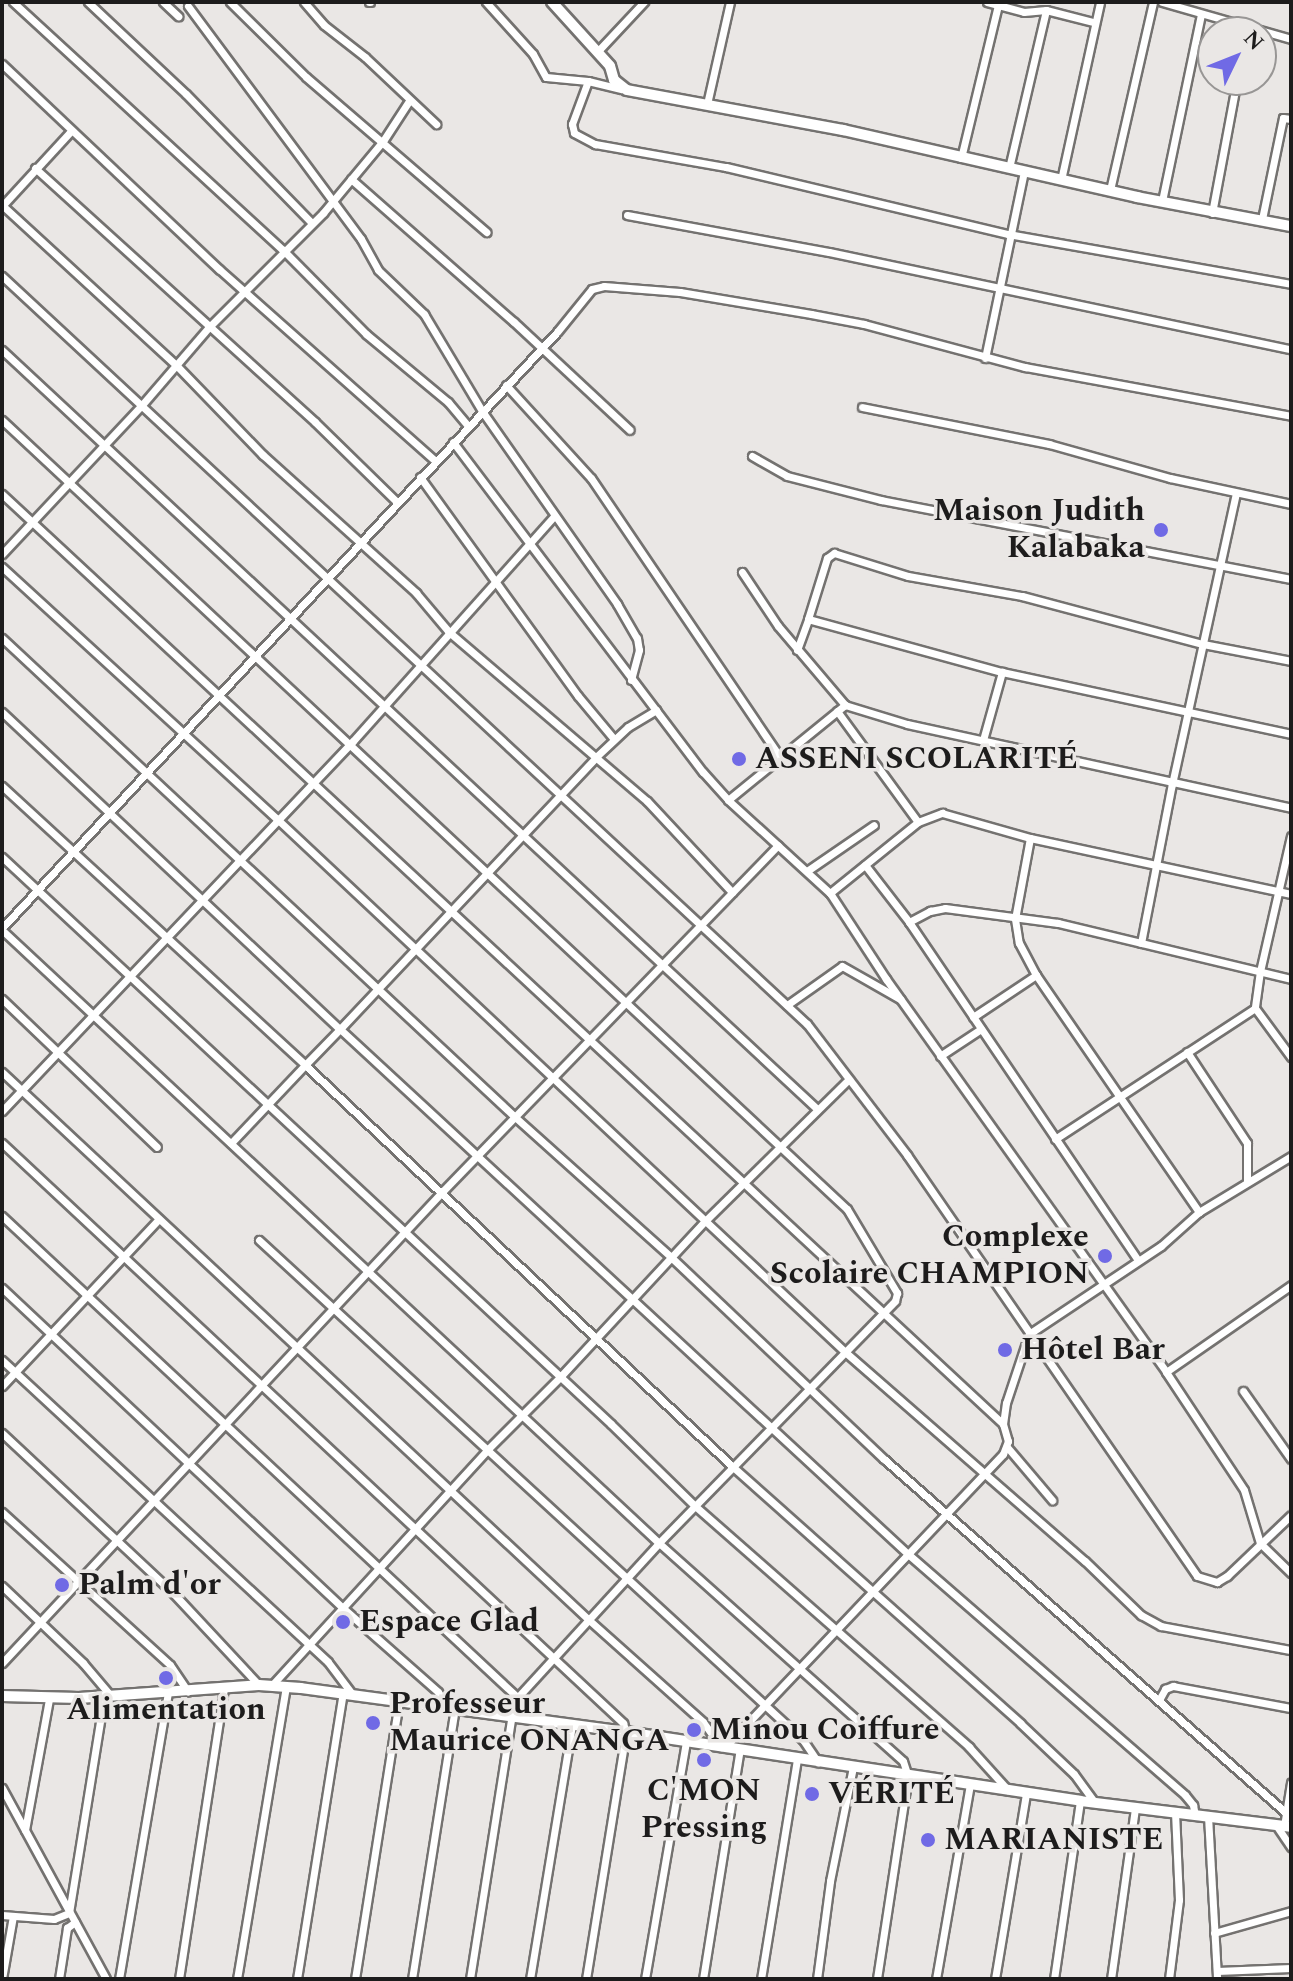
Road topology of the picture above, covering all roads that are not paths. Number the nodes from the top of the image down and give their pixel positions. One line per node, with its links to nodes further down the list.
1 (13, 2): 51 (street)
2 (88, 2): 47 (street)
3 (230, 2): 33 (street)
4 (304, 2): 28 (street)
5 (486, 2): 25 (street)
6 (552, 2): 23 (main road)
7 (629, 2): 17 (street)
8 (644, 2): 17 (street)
9 (730, 2): 29 (street)
10 (987, 2): 15 (street)
11 (1100, 2): 22 (street)
12 (1153, 2): 40 (street)
13 (1162, 2): 19 (street)
14 (164, 3): 20 (street)
15 (998, 5): 18 (street); 34 (street)
16 (188, 6): 42 (street)
17 (636, 9): 23 (street)
18 (1046, 10): 22 (street); 36 (street)
19 (1201, 14): 21 (street); 41 (street)
20 (178, 16)
21 (1207, 16)
22 (1093, 22): 39 (street)
23 (597, 52): 26 (main road)
24 (2, 64): 32 (street)
25 (588, 81): 26 (street); 50 (street)
26 (627, 90): 29 (main road)
27 (1234, 96): 44 (street)
28 (409, 101): 31 (street); 33 (street)
29 (707, 104): 34 (main road)
30 (1291, 119): 46 (street)
31 (436, 124)
32 (71, 131): 35 (street); 55 (street)
33 (383, 141): 38 (street); 49 (street)
34 (961, 158): 36 (main road)
35 (35, 168): 43 (street); 56 (street)
36 (1009, 168): 37 (main road)
37 (1024, 171): 39 (main road); 50 (street)
38 (351, 179): 42 (street); 57 (street)
39 (1061, 180): 40 (main road)
40 (1110, 190): 41 (main road)
41 (1162, 201): 44 (main road)
42 (331, 203): 47 (street); 65 (street)
43 (2, 205): 61 (street)
44 (1212, 213): 46 (main road)
45 (627, 215): 54 (street)
46 (1262, 219): 48 (main road)
47 (312, 223): 51 (street)
48 (1291, 226)
49 (486, 232)
50 (1008, 234): 53 (street); 54 (street)
51 (283, 250): 55 (street); 68 (street)
52 (2, 276): 63 (street)
53 (1291, 284)
54 (998, 288): 58 (street); 60 (street)
55 (246, 292): 56 (street); 73 (street)
56 (209, 327): 61 (street); 78 (street)
57 (541, 347): 60 (street); 62 (street); 69 (street)
58 (1291, 349)
59 (2, 350): 71 (street)
60 (985, 358): 66 (street)
61 (177, 366): 63 (street); 83 (street)
62 (506, 385): 65 (street); 115 (street)
63 (141, 406): 71 (street); 88 (street)
64 (862, 407): 77 (street)
65 (482, 411): 68 (street); 80 (street)
66 (1291, 416)
67 (2, 420): 75 (street)
68 (468, 426): 70 (street)
69 (630, 430)
70 (453, 442): 73 (street); 82 (street)
71 (107, 444): 75 (street); 91 (street)
72 (752, 456): 85 (street)
73 (434, 460): 74 (street)
74 (420, 477): 78 (street); 90 (street)
75 (70, 482): 81 (street); 97 (street)
76 (2, 494): 81 (street)
77 (1236, 494): 79 (street); 85 (street)
78 (396, 501): 83 (street)
79 (1291, 504)
80 (554, 516): 82 (street); 101 (street)
81 (34, 522): 84 (street); 102 (street)
82 (529, 541): 90 (street); 101 (street)
83 (360, 542): 88 (street); 93 (street)
84 (2, 554)
85 (1220, 563): 89 (street); 95 (street)
86 (2, 567): 109 (street)
87 (742, 572): 96 (street)
88 (326, 578): 91 (street); 99 (street)
89 (1291, 579)
90 (495, 580): 93 (street); 111 (street)
91 (289, 616): 97 (street); 104 (street)
92 (808, 619): 95 (street); 96 (street); 100 (street)
93 (449, 632): 99 (street); 114 (street)
94 (2, 638): 116 (street)
95 (1203, 644): 98 (street); 108 (street)
96 (797, 650): 103 (street)
97 (255, 655): 102 (street); 113 (street)
98 (1291, 661)
99 (420, 666): 104 (street); 120 (street)
100 (1002, 672): 108 (street); 112 (street)
101 (631, 680): 105 (street)
102 (218, 695): 109 (street); 117 (street)
103 (845, 705): 106 (street); 112 (street)
104 (384, 707): 113 (street); 127 (street)
105 (656, 710): 111 (street); 121 (street)
106 (837, 711): 115 (street); 125 (street)
107 (2, 712): 123 (street)
108 (1189, 712): 110 (street); 118 (street)
109 (184, 733): 116 (street); 124 (street)
110 (1291, 734)
111 (614, 739): 114 (street)
112 (983, 740): 118 (street)
113 (348, 745): 117 (street); 136 (street)
114 (597, 756): 120 (street); 139 (street)
115 (780, 757): 121 (street)
116 (146, 773): 123 (street); 133 (street)
117 (313, 779): 124 (street); 144 (street)
118 (1172, 784): 122 (street); 135 (street)
119 (2, 786): 131 (street)
120 (561, 795): 127 (street); 147 (street)
121 (728, 800): 130 (street)
122 (1291, 808)
123 (109, 813): 131 (street); 143 (street)
124 (276, 818): 133 (street); 151 (street)
125 (918, 822): 129 (street); 134 (street)
126 (874, 825): 137 (street)
127 (525, 835): 136 (street); 152 (street)
128 (1291, 836): 140 (street)
129 (1030, 838): 135 (street); 145 (street)
130 (778, 845): 137 (street); 139 (street)
131 (74, 853): 138 (street); 149 (street)
132 (2, 857): 138 (street)
133 (238, 860): 143 (street); 157 (street)
134 (865, 865): 141 (street); 146 (street)
135 (1155, 866): 140 (street); 150 (street)
136 (488, 870): 144 (street); 160 (street)
137 (807, 871): 141 (street)
138 (37, 891): 148 (street); 155 (street)
139 (732, 892): 147 (street)
140 (1279, 892): 142 (street); 153 (street)
141 (830, 893): 159 (street)
142 (1291, 894)
143 (201, 899): 149 (street); 165 (street)
144 (449, 911): 151 (street); 167 (street)
145 (1015, 919): 146 (street); 150 (street); 154 (street)
146 (909, 922): 164 (street)
147 (698, 926): 152 (street); 161 (street)
148 (2, 929): 163 (street)
149 (166, 937): 155 (street); 172 (street)
150 (1141, 943): 153 (street)
151 (414, 949): 157 (street); 174 (street)
152 (662, 963): 160 (street); 179 (street)
153 (1260, 971): 156 (street); 162 (street)
154 (1036, 975): 164 (street); 177 (street)
155 (130, 976): 163 (street); 178 (street)
156 (1291, 979)
157 (378, 988): 165 (street); 181 (street)
158 (2, 999): 168 (street)
159 (900, 999): 161 (street); 170 (street)
160 (625, 1002): 167 (street); 186 (street)
161 (787, 1005): 175 (street)
162 (1255, 1008): 169 (street); 171 (street)
163 (94, 1016): 168 (street); 184 (street)
164 (973, 1017): 166 (street)
165 (340, 1029): 172 (street); 187 (street)
166 (981, 1029): 170 (street); 182 (street)
167 (590, 1039): 174 (street); 190 (street)
168 (58, 1052): 176 (street); 185 (street)
169 (1187, 1052): 177 (street); 189 (street)
170 (940, 1056): 202 (street)
171 (1291, 1057)
172 (305, 1065): 178 (street); 191 (street)
173 (2, 1072): 176 (street)
174 (554, 1076): 181 (street); 195 (street)
175 (849, 1079): 179 (street); 210 (street)
176 (21, 1089): 180 (street); 194 (street)
177 (1122, 1097): 182 (street); 192 (street)
178 (269, 1105): 184 (street); 196 (street)
179 (817, 1109): 186 (street)
180 (2, 1111)
181 (515, 1117): 187 (street); 199 (street)
182 (1055, 1139): 200 (street)
183 (2, 1143): 198 (street)
184 (231, 1143): 201 (street)
185 (157, 1147)
186 (781, 1147): 190 (street); 208 (street)
187 (476, 1156): 191 (street); 206 (street)
188 (1291, 1156): 189 (street)
189 (1247, 1182): 192 (street)
190 (743, 1183): 195 (street); 208 (street)
191 (441, 1193): 196 (street); 211 (street)
192 (1199, 1212): 200 (street)
193 (2, 1216): 205 (street)
194 (159, 1219): 198 (street); 212 (street)
195 (705, 1221): 199 (street); 213 (street)
196 (405, 1233): 201 (street); 217 (street)
197 (259, 1240): 207 (street)
198 (125, 1256): 205 (street); 219 (street)
199 (672, 1258): 206 (street); 220 (street)
200 (1138, 1260): 202 (street)
201 (368, 1271): 207 (street); 222 (street)
202 (1102, 1285): 210 (street); 216 (street)
203 (1291, 1285): 216 (street)
204 (2, 1288): 209 (street)
205 (88, 1295): 209 (street); 223 (street)
206 (632, 1299): 211 (street); 225 (street)
207 (334, 1310): 212 (street); 228 (street)
208 (883, 1312): 213 (street); 224 (street)
209 (51, 1334): 215 (street); 230 (street)
210 (1029, 1334): 224 (street); 243 (street)
211 (595, 1338): 217 (street); 231 (street)
212 (298, 1348): 219 (street); 233 (street)
213 (844, 1351): 220 (street); 232 (street)
214 (2, 1360): 215 (street)
215 (16, 1372): 218 (street); 235 (street)
216 (1166, 1372): 243 (street)
217 (560, 1377): 222 (street); 236 (street)
218 (2, 1386)
219 (260, 1386): 223 (street); 240 (street)
220 (808, 1389): 225 (street); 238 (street)
221 (1243, 1391): 229 (street)
222 (523, 1415): 228 (street); 242 (street)
223 (226, 1423): 230 (street); 245 (street)
224 (1003, 1424): 227 (street)
225 (771, 1429): 231 (street); 244 (street)
226 (2, 1433): 241 (street)
227 (1007, 1447): 232 (street); 234 (street)
228 (487, 1450): 233 (street); 247 (street)
229 (1291, 1459)
230 (188, 1464): 235 (street); 251 (street)
231 (733, 1467): 236 (street); 250 (street)
232 (983, 1475): 238 (street); 256 (street)
233 (452, 1489): 240 (street); 252 (street)
234 (1052, 1500)
235 (153, 1502): 241 (street); 255 (street)
236 (695, 1506): 242 (street); 254 (street)
237 (2, 1512): 248 (street)
238 (947, 1514): 244 (street); 271 (street)
239 (1291, 1515): 243 (street)
240 (416, 1531): 245 (street); 257 (street)
241 (117, 1542): 248 (street); 260 (street)
242 (659, 1543): 247 (street); 259 (street)
243 (1260, 1543): 246 (street)
244 (908, 1554): 250 (street); 296 (street)
245 (379, 1570): 251 (street); 269 (street)
246 (1291, 1573)
247 (626, 1581): 252 (street); 273 (street)
248 (78, 1582): 253 (street); 264 (street)
249 (2, 1586): 253 (street)
250 (871, 1592): 254 (street); 292 (street)
251 (344, 1609): 255 (street); 275 (street)
252 (589, 1620): 257 (street); 280 (street)
253 (41, 1623): 258 (street); 268 (street)
254 (835, 1631): 259 (street); 289 (street)
255 (308, 1646): 261 (street); 266 (street)
256 (1291, 1650)
257 (553, 1658): 269 (street); 278 (street)
258 (3, 1661)
259 (801, 1668): 273 (street); 285 (street)
260 (259, 1685): 261 (main road); 263 (main road)
261 (271, 1686): 262 (main road)
262 (286, 1687): 266 (main road); 314 (street)
263 (224, 1688): 264 (main road); 313 (street)
264 (188, 1692): 265 (main road)
265 (168, 1693): 268 (main road); 312 (street)
266 (347, 1694): 272 (main road); 315 (street)
267 (2, 1696): 270 (main road)
268 (108, 1696): 270 (main road); 302 (street)
269 (517, 1697): 276 (street)
270 (49, 1699): 299 (street)
271 (1159, 1700): 274 (street); 294 (street)
272 (399, 1701): 275 (main road); 316 (street)
273 (765, 1706): 280 (street); 283 (street)
274 (1291, 1708)
275 (452, 1709): 276 (main road); 317 (street)
276 (512, 1716): 277 (main road); 318 (street)
277 (572, 1724): 278 (main road); 319 (street)
278 (626, 1732): 279 (main road); 320 (street)
279 (686, 1741): 280 (main road); 321 (street)
280 (723, 1747): 281 (main road)
281 (740, 1749): 282 (main road); 322 (street)
282 (797, 1758): 283 (main road); 323 (street)
283 (818, 1762): 284 (main road)
284 (853, 1767): 285 (main road); 324 (street)
285 (908, 1776): 287 (main road); 325 (street)
286 (1291, 1783): 294 (street)
287 (970, 1784): 289 (main road); 326 (street)
288 (2, 1788): 299 (street)
289 (1008, 1790): 290 (main road)
290 (1026, 1793): 291 (main road); 327 (street)
291 (1080, 1801): 292 (main road); 328 (street)
292 (1095, 1803): 293 (main road)
293 (1135, 1808): 295 (main road); 329 (street)
294 (1285, 1812): 298 (street)
295 (1175, 1813): 296 (main road); 330 (street)
296 (1195, 1815): 297 (main road)
297 (1208, 1816): 298 (main road); 306 (street)
298 (1284, 1826): 300 (street)
299 (25, 1831): 302 (street)
300 (1291, 1847)
301 (1291, 1911): 306 (street)
302 (69, 1913): 304 (street); 305 (street)
303 (2, 1915): 304 (street)
304 (13, 1916): 309 (street)
305 (75, 1922): 310 (street); 311 (street)
306 (1214, 1933): 308 (street)
307 (1291, 1968): 308 (street)
308 (1217, 1975)
309 (2, 1979)
310 (59, 1979)
311 (106, 1979)
312 (119, 1979)
313 (179, 1979)
314 (237, 1979)
315 (297, 1979)
316 (355, 1979)
317 (412, 1979)
318 (470, 1979)
319 (530, 1979)
320 (586, 1979)
321 (645, 1979)
322 (703, 1979)
323 (761, 1979)
324 (817, 1979)
325 (877, 1979)
326 (936, 1979)
327 (995, 1979)
328 (1054, 1979)
329 (1111, 1979)
330 (1169, 1979)

